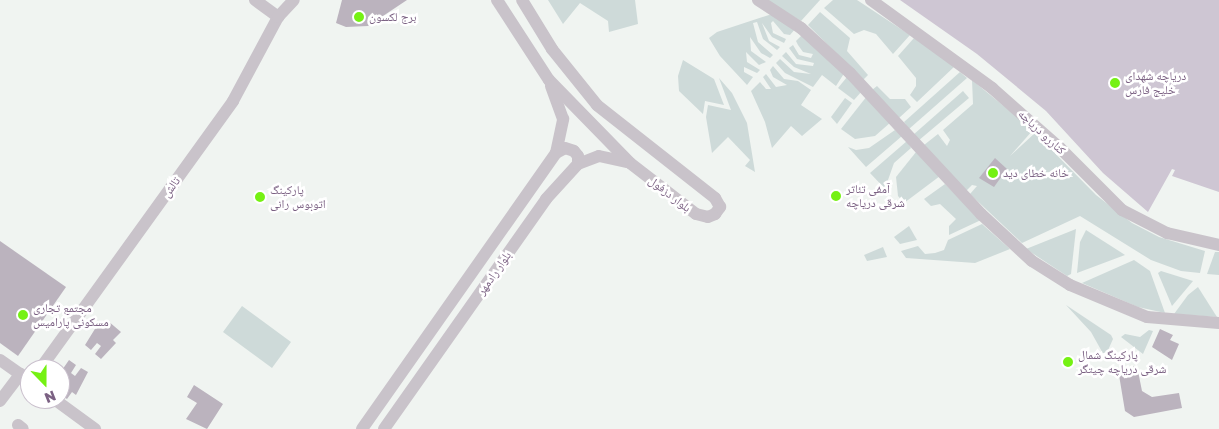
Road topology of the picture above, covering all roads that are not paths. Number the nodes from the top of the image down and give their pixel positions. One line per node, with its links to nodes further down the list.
1 (255, 0): 7 (street)
2 (294, 0): 7 (street, تالش)
3 (498, 0): 8 (street, بلوار دزفول)
4 (522, 0): 10 (street, بلوار دزفول)
5 (758, 0): 13 (street)
6 (871, 0): 12 (street, کناررو دریاچه)
7 (278, 17): 14 (street, تالش)
8 (549, 80): 9 (street); 10 (street, بلوار دزفول)
9 (556, 153): 11 (street); 21 (street, بلوار رادمهر)
10 (630, 163): 11 (street, بلوار رادمهر)
11 (578, 164): 22 (street, بلوار رادمهر)
12 (1219, 245)
13 (1219, 323)
14 (47, 359)
15 (0, 360): 16 (street)
16 (20, 374)
17 (20, 383): 18 (street)
18 (0, 401)
19 (67, 409): 20 (street)
20 (94, 429)
21 (362, 429)
22 (384, 429)

